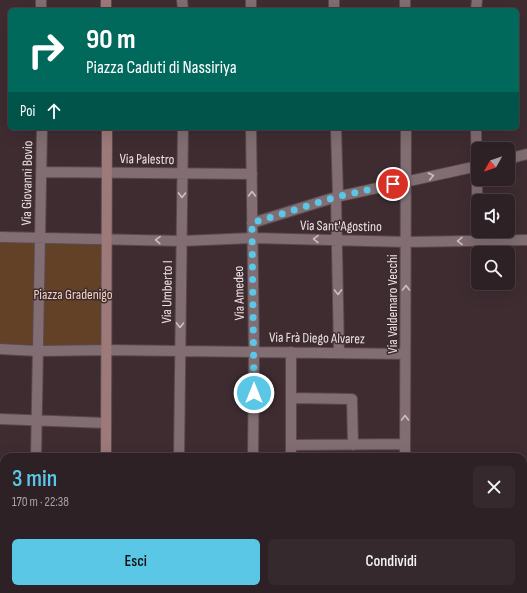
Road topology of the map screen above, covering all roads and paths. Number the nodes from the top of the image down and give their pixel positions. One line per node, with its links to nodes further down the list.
1 (42, 130): 12 (street, Via Giovanni Bovio)
2 (107, 130): 13 (street)
3 (183, 130): 14 (street, Via Umberto I)
4 (252, 130): 15 (street, Via Amedeo)
5 (336, 130): 18 (street)
6 (406, 130): 16 (street, Via Valdemaro Vecchi)
7 (476, 130): 8 (street)
8 (476, 142)
9 (527, 154): 10 (street)
10 (515, 157)
11 (471, 167): 16 (street, one-way to 11)
12 (41, 172): 13 (street, Via Palestro); 21 (street, Via Giovanni Bovio)
13 (107, 172): 14 (street, Via Palestro); 23 (street)
14 (183, 173): 15 (street, Via Palestro); 26 (street, Via Umberto I, one-way to 26)
15 (252, 174): 19 (street, Via Amedeo, one-way to 15)
16 (407, 182): 18 (street); 28 (street, Via Valdemaro Vecchi)
17 (477, 186): 27 (street)
18 (337, 197): 19 (street); 24 (street)
19 (252, 223): 22 (street, Via Amedeo)
20 (0, 237): 21 (street)
21 (40, 237): 23 (street); 32 (street)
22 (252, 238): 24 (street, Via Sant'Agostino, one-way to 22); 26 (street, Via Sant'Agostino); 33 (street, Via Amedeo)
23 (107, 239): 26 (street, Via Sant'Agostino, one-way to 23); 30 (street)
24 (338, 240): 28 (street, Via Sant'Agostino); 35 (street, one-way to 35)
25 (527, 240): 27 (street, Via Sant'Agostino)
26 (182, 241): 31 (street, Via Umberto I, one-way to 31)
27 (478, 241): 28 (street, Via Sant'Agostino, one-way to 28)
28 (406, 242): 36 (street, Via Valdemaro Vecchi, one-way to 28)
29 (0, 349): 32 (street)
30 (107, 350): 31 (street, Via Frà Diego Alvarez); 32 (street); 40 (street)
31 (180, 350): 33 (street, Via Frà Diego Alvarez); 46 (street, Via Umberto I)
32 (38, 351): 39 (street)
33 (254, 351): 34 (street, Via Frà Diego Alvarez); 47 (street, Via Amedeo)
34 (291, 352): 35 (street, Via Frà Diego Alvarez); 37 (street)
35 (339, 353): 36 (street, Via Frà Diego Alvarez)
36 (405, 354): 42 (street, Via Valdemaro Vecchi, one-way to 36)
37 (291, 398): 41 (street); 43 (street)
38 (0, 419): 39 (street)
39 (36, 420): 40 (street); 44 (street)
40 (106, 423): 45 (street)
41 (353, 444): 42 (street); 43 (street)
42 (405, 444): 49 (street, Via Valdemaro Vecchi)
43 (291, 445): 48 (street)
44 (36, 453)
45 (106, 453)
46 (179, 453)
47 (253, 453)
48 (292, 453)
49 (405, 453)

